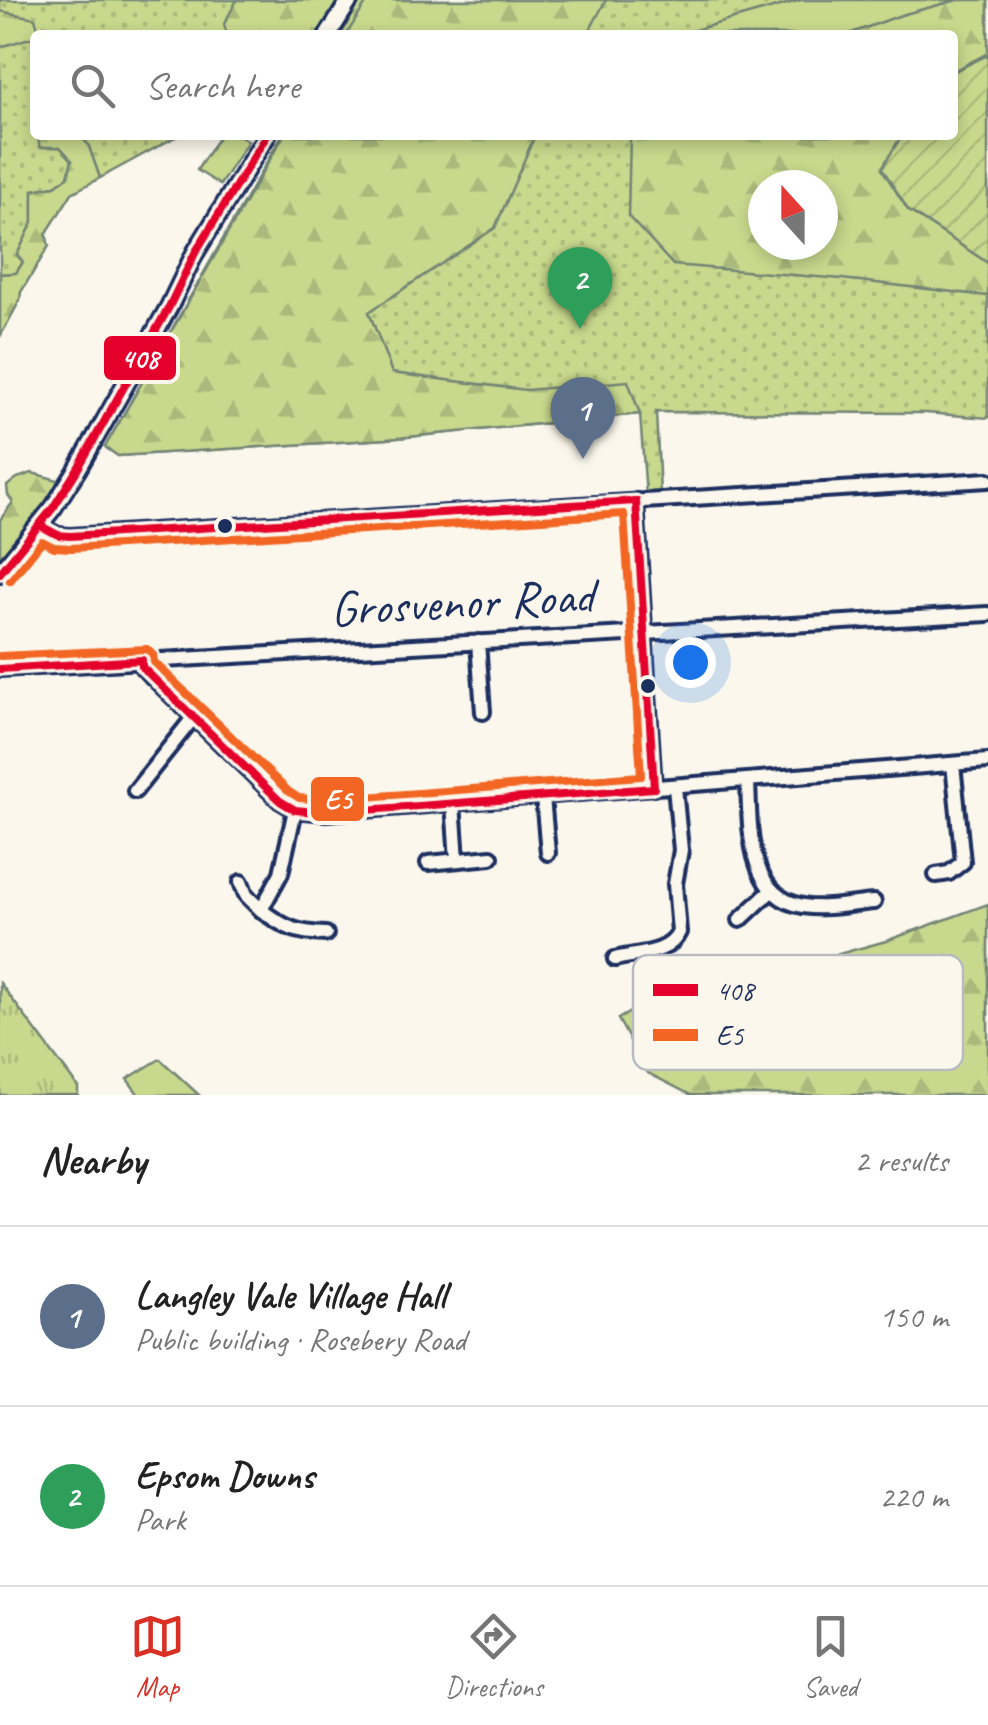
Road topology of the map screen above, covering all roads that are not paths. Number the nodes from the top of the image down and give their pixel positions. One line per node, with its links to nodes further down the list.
1 (350, 0): 2 (street)
2 (331, 30)
3 (264, 140): 6 (street)
4 (988, 480): 5 (street)
5 (636, 501): 6 (street); 9 (street)
6 (40, 525): 7 (street)
7 (0, 573)
8 (988, 614): 9 (street, Grosvenor Road)
9 (644, 632): 10 (street, Grosvenor Road); 19 (street)
10 (478, 642): 11 (street, Grosvenor Road); 13 (street)
11 (142, 660): 12 (street, Grosvenor Road); 14 (street)
12 (0, 668)
13 (483, 712)
14 (194, 718): 20 (street); 23 (street)
15 (988, 761): 16 (street)
16 (952, 764): 17 (street); 28 (street)
17 (748, 781): 18 (street); 30 (street)
18 (675, 787): 19 (street); 35 (street)
19 (654, 788): 21 (street)
20 (135, 791)
21 (543, 797): 22 (street); 24 (street)
22 (453, 803): 23 (street); 26 (street)
23 (294, 810): 32 (street)
24 (548, 853)
25 (491, 858): 26 (street)
26 (457, 860): 27 (street)
27 (428, 863)
28 (936, 875)
29 (241, 882): 32 (street)
30 (772, 890): 31 (street); 33 (street)
31 (874, 902)
32 (261, 910): 34 (street)
33 (740, 920)
34 (326, 934)
35 (615, 959)

